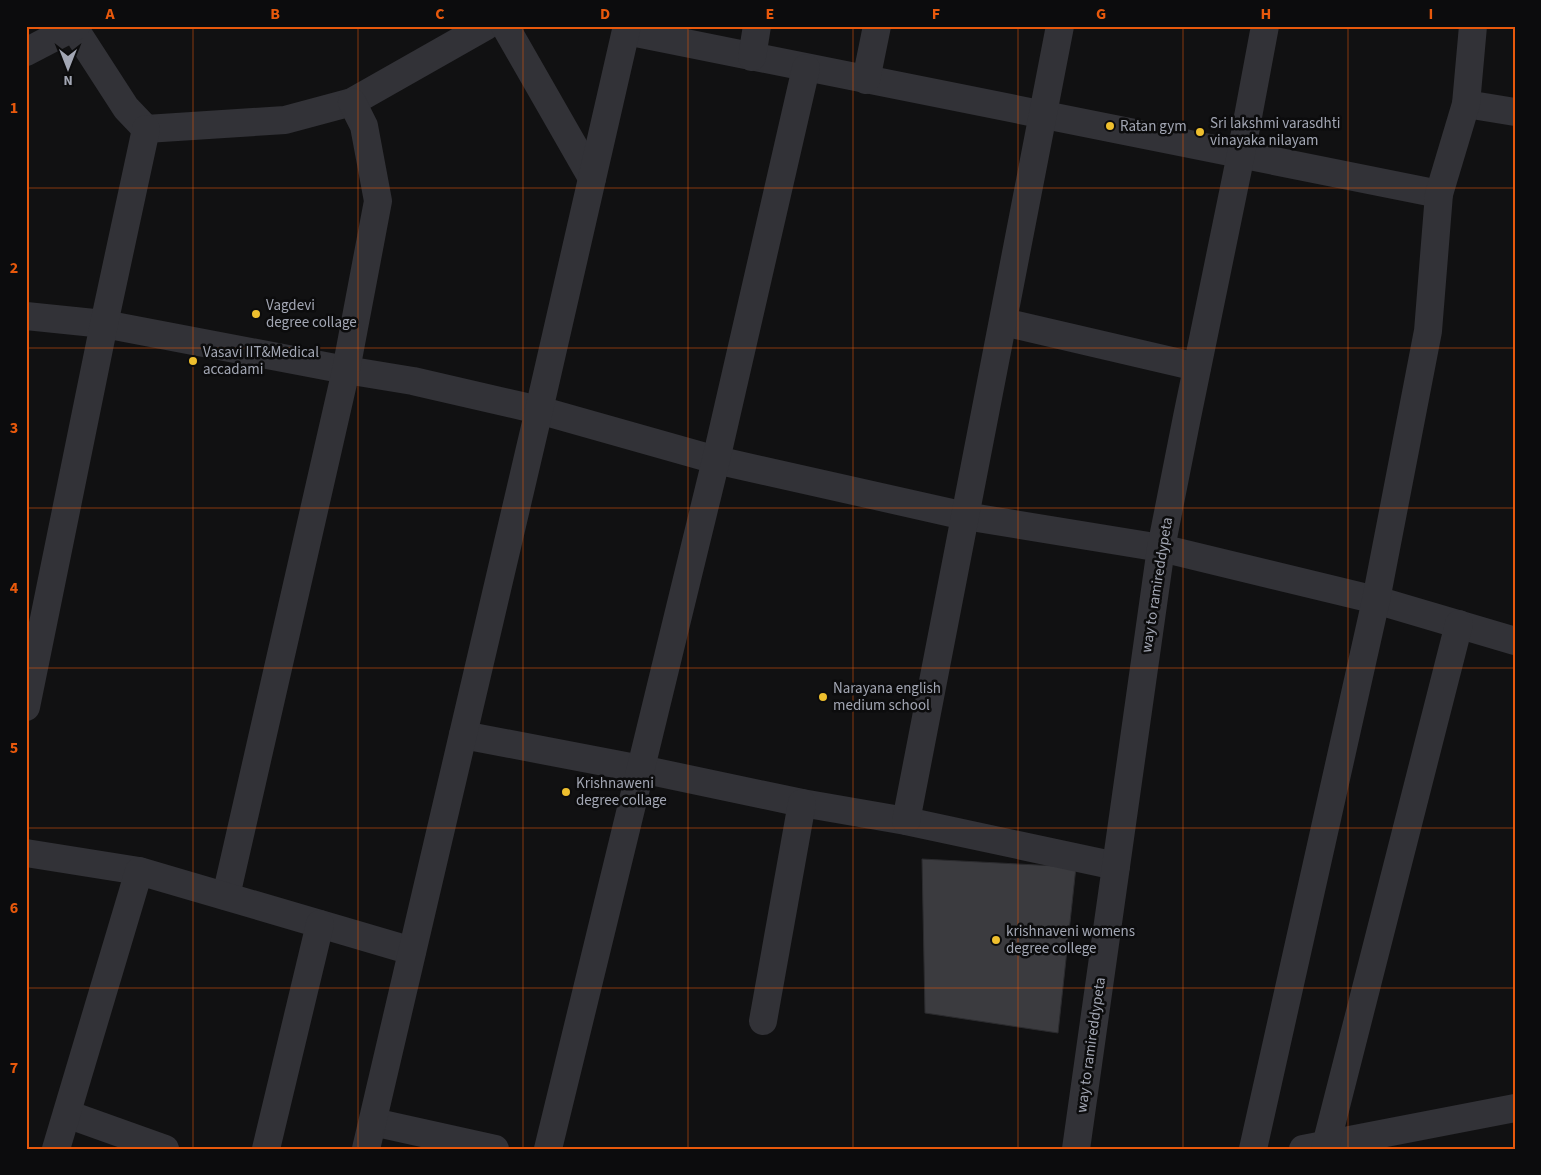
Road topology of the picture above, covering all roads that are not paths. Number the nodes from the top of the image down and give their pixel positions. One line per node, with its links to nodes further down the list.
1 (486, 26): 14 (street)
2 (504, 26): 20 (street)
3 (757, 26): 11 (street)
4 (877, 26): 13 (street)
5 (1060, 26): 17 (street)
6 (1265, 26): 19 (street, way to ramireddypeta)
7 (1473, 26): 15 (street)
8 (74, 27): 10 (street); 18 (street)
9 (626, 29): 11 (street); 20 (street)
10 (26, 52)
11 (752, 57): 12 (street)
12 (806, 68): 13 (street); 28 (street)
13 (866, 80): 17 (street)
14 (352, 102): 18 (street); 26 (street)
15 (1466, 104): 16 (street); 21 (street)
16 (1515, 112)
17 (1042, 114): 19 (street); 23 (street)
18 (146, 128): 24 (street)
19 (1241, 154): 21 (street); 25 (street, way to ramireddypeta)
20 (592, 178): 27 (street)
21 (1439, 194): 31 (street)
22 (26, 316): 24 (street)
23 (1004, 322): 25 (street); 29 (street)
24 (104, 324): 26 (street); 33 (street)
25 (1197, 368): 30 (street, way to ramireddypeta)
26 (346, 370): 27 (street); 43 (street)
27 (539, 410): 28 (street); 36 (street)
28 (716, 460): 29 (street); 37 (street)
29 (965, 516): 30 (street); 39 (street)
30 (1161, 548): 31 (street); 41 (street, way to ramireddypeta)
31 (1376, 600): 32 (street); 58 (street)
32 (1459, 624): 34 (street); 50 (street)
33 (34, 630): 35 (street)
34 (1515, 641)
35 (26, 707)
36 (463, 735): 37 (street); 45 (street)
37 (641, 769): 38 (street); 56 (street)
38 (802, 802): 39 (street); 46 (street)
39 (906, 821): 41 (street)
40 (26, 853): 42 (street)
41 (1116, 866): 57 (street, way to ramireddypeta)
42 (139, 871): 43 (street); 48 (street)
43 (226, 896): 44 (street)
44 (320, 924): 45 (street); 53 (street)
45 (412, 951): 49 (street)
46 (763, 1021)
47 (1515, 1108): 50 (street)
48 (67, 1114): 51 (street); 52 (street)
49 (373, 1122): 54 (street); 55 (street)
50 (1318, 1147)
51 (56, 1149)
52 (165, 1149)
53 (266, 1149)
54 (366, 1149)
55 (495, 1149)
56 (548, 1149)
57 (1076, 1149)
58 (1253, 1149)

